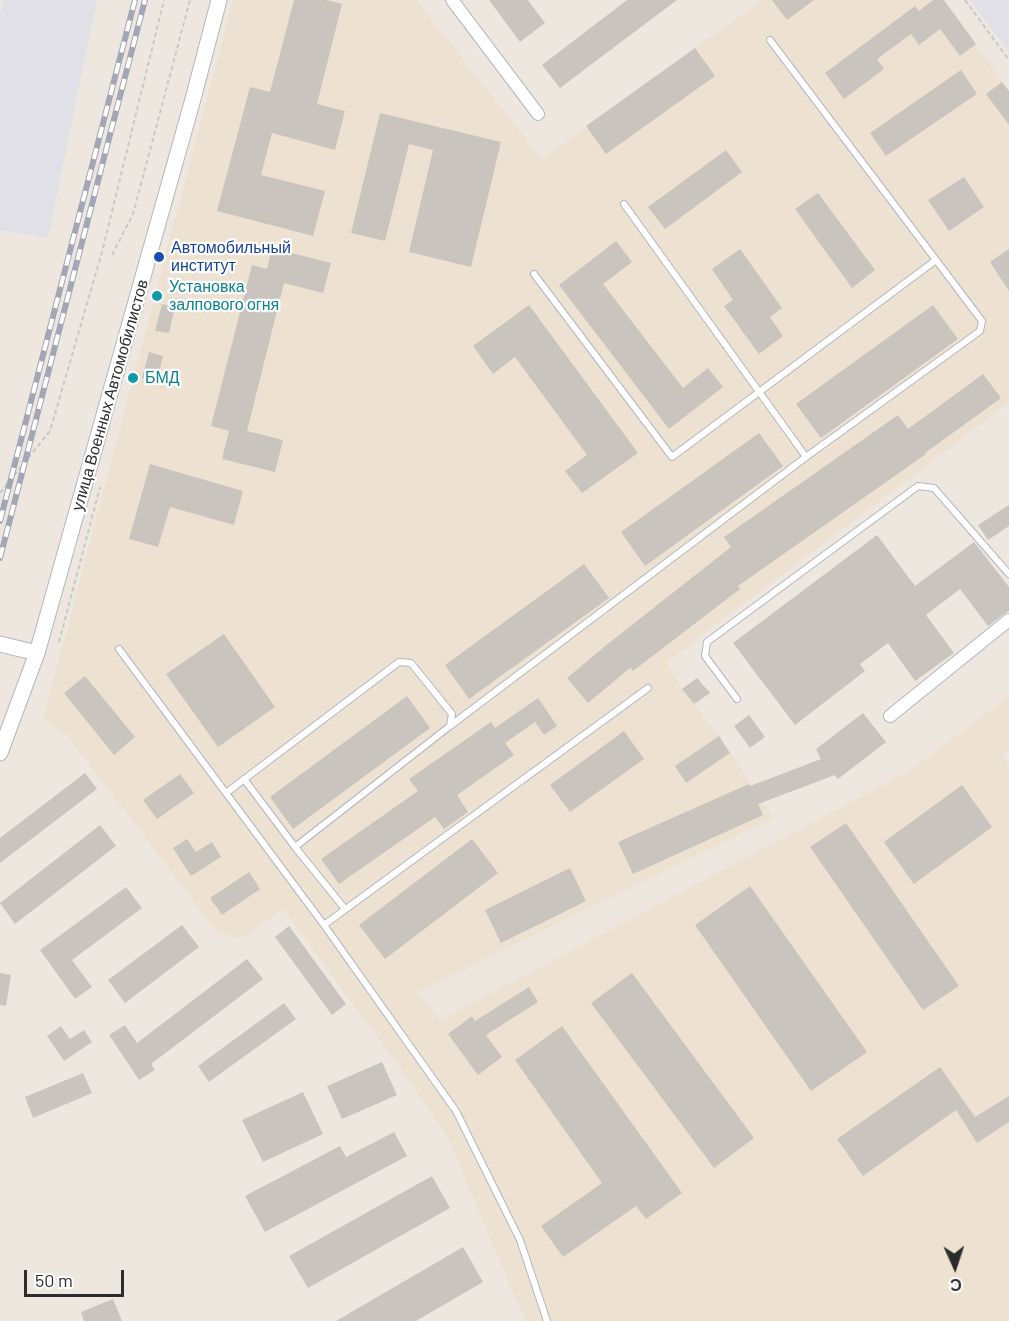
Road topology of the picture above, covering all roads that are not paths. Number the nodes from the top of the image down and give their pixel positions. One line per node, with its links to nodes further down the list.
1 (219, 0): 14 (street, улица Военных Автомобилистов)
2 (452, 0): 4 (street)
3 (770, 40): 6 (lane)
4 (538, 114)
5 (624, 204): 8 (lane)
6 (936, 260): 8 (lane); 9 (lane)
7 (534, 273): 8 (lane)
8 (760, 392): 9 (lane)
9 (806, 457): 18 (lane)
10 (1009, 574): 16 (lane)
11 (1009, 620): 17 (street)
12 (0, 644): 14 (street)
13 (118, 649): 21 (lane)
14 (37, 653): 19 (street, улица Военных Автомобилистов)
15 (648, 688): 23 (lane)
16 (737, 699)
17 (890, 716)
18 (450, 726): 20 (lane); 22 (lane)
19 (0, 753)
20 (244, 779): 21 (lane); 22 (lane)
21 (226, 793): 24 (lane)
22 (295, 847): 23 (lane)
23 (345, 909): 24 (lane)
24 (324, 925): 25 (lane)
25 (547, 1321)

